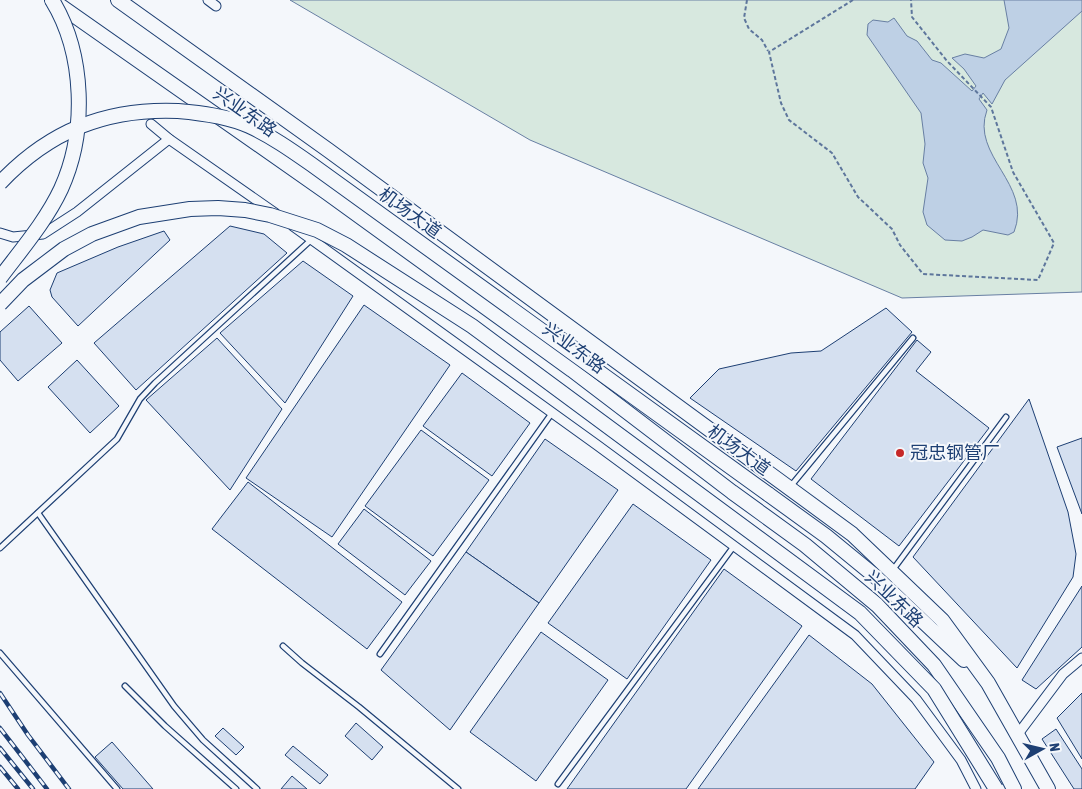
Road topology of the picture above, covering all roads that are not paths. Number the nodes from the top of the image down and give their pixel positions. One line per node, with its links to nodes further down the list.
1 (52, 0): 10 (main road, bridge); 34 (main road, 兴业东路)
2 (118, 0): 15 (main road, 兴业东路)
3 (208, 0): 4 (street)
4 (216, 6)
5 (151, 124): 6 (street)
6 (169, 139): 8 (street); 9 (street)
7 (0, 184): 24 (main road, 机场大道, bridge)
8 (0, 233)
9 (312, 239): 13 (street); 16 (lane)
10 (0, 278)
11 (0, 304): 33 (main road, bridge)
12 (913, 338): 15 (lane)
13 (553, 412): 17 (street); 22 (lane)
14 (1006, 416): 19 (lane)
15 (789, 488): 19 (main road, 兴业东路)
16 (38, 513): 18 (lane); 31 (lane)
17 (734, 546): 27 (lane); 28 (street)
18 (0, 548)
19 (892, 572): 24 (main road, 兴业东路)
20 (283, 646): 32 (lane)
21 (0, 653): 29 (lane)
22 (380, 654)
23 (1082, 658): 26 (street)
24 (988, 683): 26 (main road, 兴业东路)
25 (125, 686): 30 (lane)
26 (1018, 734): 35 (main road, 兴业东路)
27 (558, 784)
28 (974, 788)
29 (117, 789)
30 (236, 789)
31 (257, 789)
32 (458, 789)
33 (996, 789)
34 (1014, 789)
35 (1048, 789)

